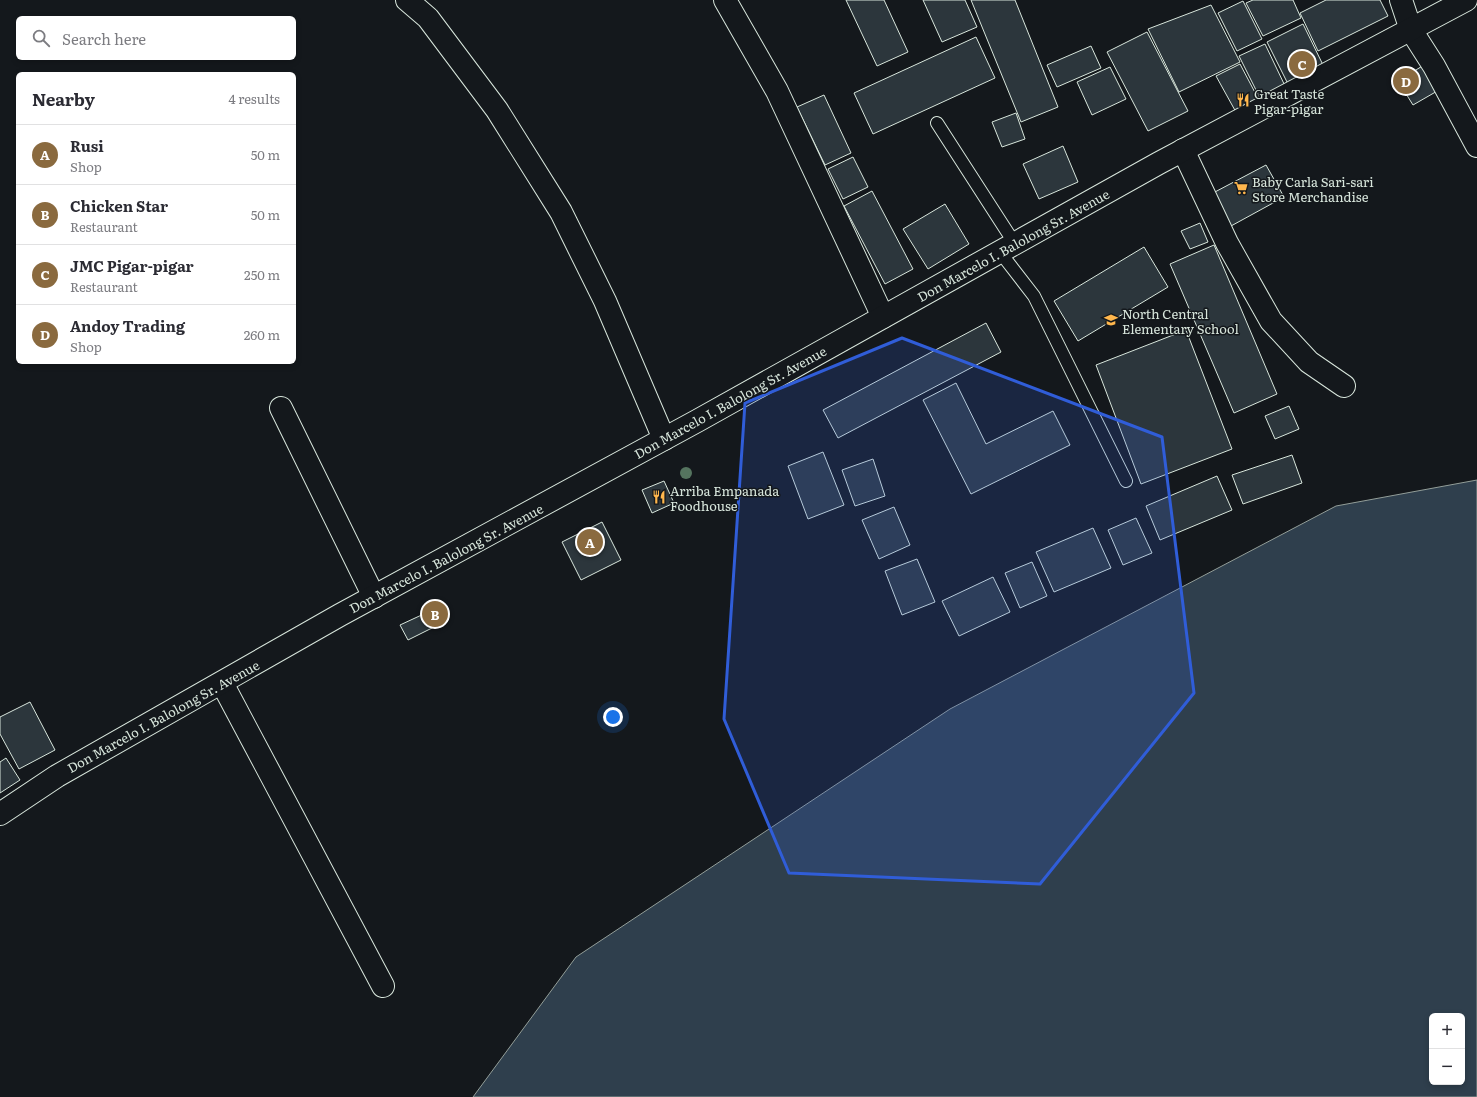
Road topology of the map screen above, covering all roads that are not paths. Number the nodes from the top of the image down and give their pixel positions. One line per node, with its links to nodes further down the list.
1 (407, 0): 13 (street)
2 (725, 0): 10 (street)
3 (1401, 0): 5 (street)
4 (1466, 0): 5 (street, Don Marcelo I. Balolong Sr. Avenue)
5 (1411, 30): 7 (street); 8 (street, Don Marcelo I. Balolong Sr. Avenue)
6 (937, 123): 9 (lane)
7 (1477, 146)
8 (1183, 150): 9 (street, Don Marcelo I. Balolong Sr. Avenue); 11 (street)
9 (1008, 248): 10 (street, Don Marcelo I. Balolong Sr. Avenue); 14 (lane)
10 (883, 317): 13 (street, Don Marcelo I. Balolong Sr. Avenue)
11 (1344, 386)
12 (281, 408): 15 (street)
13 (664, 439): 15 (street, Don Marcelo I. Balolong Sr. Avenue)
14 (1126, 482)
15 (374, 597): 16 (street, Don Marcelo I. Balolong Sr. Avenue)
16 (222, 683): 17 (street, Don Marcelo I. Balolong Sr. Avenue); 18 (street)
17 (0, 814)
18 (383, 986)

